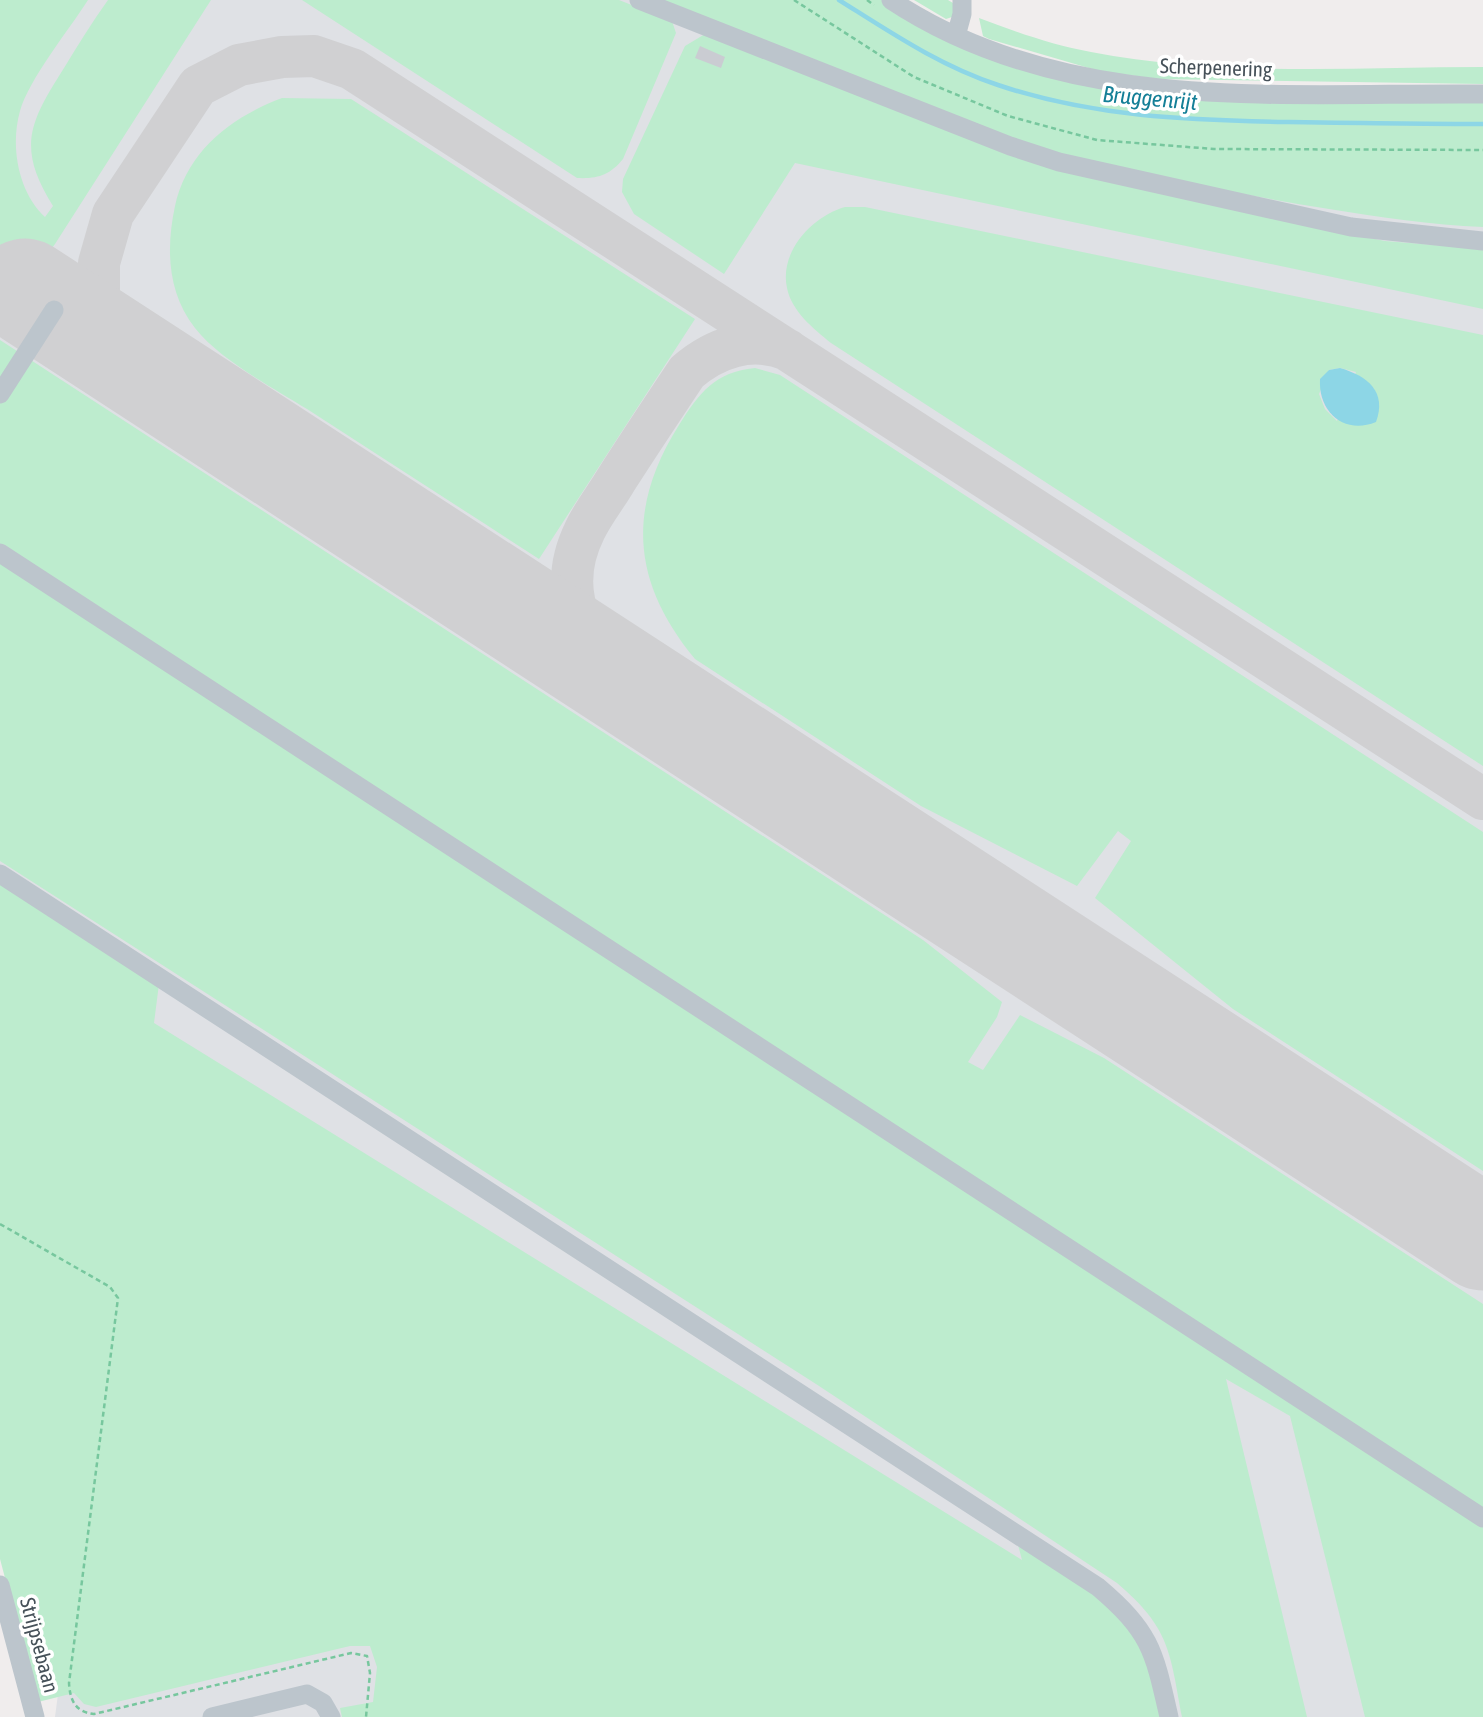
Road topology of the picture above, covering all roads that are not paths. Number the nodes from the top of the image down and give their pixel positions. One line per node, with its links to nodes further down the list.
1 (639, 0): 6 (street)
2 (891, 0): 4 (street, Scherpenering)
3 (962, 0): 4 (street)
4 (956, 36): 5 (street, Scherpenering)
5 (1483, 94)
6 (1483, 241)
7 (54, 310): 8 (street)
8 (0, 394)
9 (0, 552): 11 (street)
10 (0, 874): 16 (street)
11 (1483, 1518)
12 (0, 1585): 13 (street, Strijpsebaan)
13 (35, 1717)
14 (212, 1717): 15 (street)
15 (331, 1717)
16 (1169, 1717)

